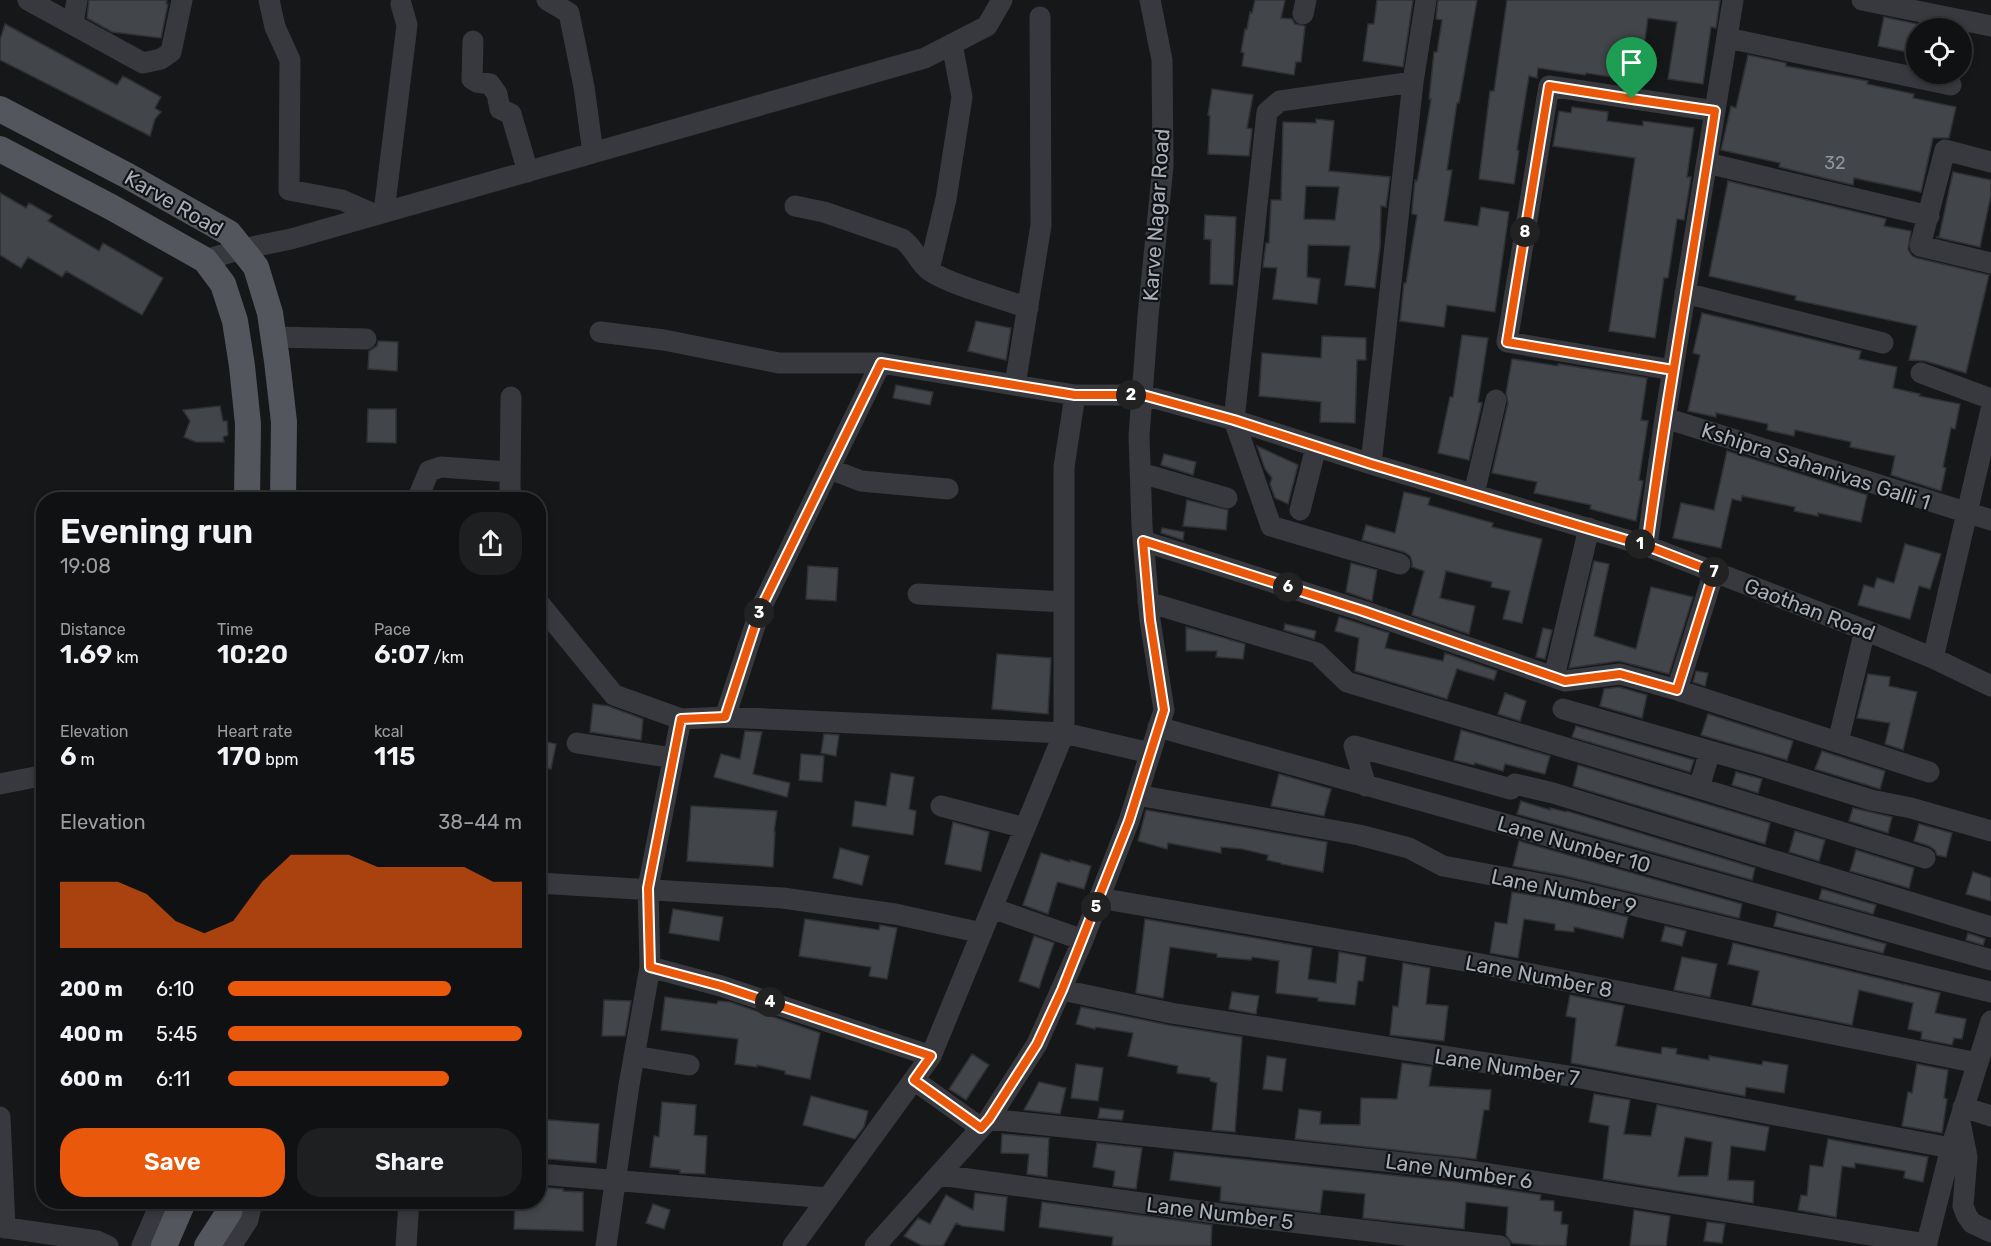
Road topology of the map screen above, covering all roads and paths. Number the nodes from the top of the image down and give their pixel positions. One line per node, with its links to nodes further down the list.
1 (28, 0): 14 (street)
2 (77, 0): 14 (street)
3 (182, 0): 14 (street)
4 (269, 0): 29 (street)
5 (547, 0): 24 (street)
6 (1002, 0): 18 (street)
7 (1150, 0): 46 (street, Karve Nagar Road)
8 (1426, 0): 19 (street)
9 (1733, 0): 16 (street)
10 (1862, 0): 12 (street)
11 (396, 1): 29 (street)
12 (1909, 5): 15 (street)
13 (1040, 16): 36 (street)
14 (73, 24)
15 (1991, 26)
16 (1727, 38): 20 (street); 22 (street)
17 (473, 41): 27 (street)
18 (951, 44): 24 (street); 34 (street)
19 (1413, 82): 52 (street); 54 (street)
20 (1951, 85)
21 (0, 109): 31 (main road, Karve Road)
22 (1715, 111): 26 (street); 42 (street)
23 (0, 149): 32 (main road, Karve Road)
24 (593, 153): 27 (street)
25 (1991, 162): 30 (street)
26 (1707, 163): 30 (street); 35 (street)
27 (528, 172): 29 (street)
28 (795, 206): 34 (street)
29 (380, 214): 31 (street)
30 (1929, 216): 33 (street)
31 (242, 249): 32 (street); 38 (main road, Karve Road)
32 (205, 260): 59 (main road, Karve Road)
33 (1991, 263)
34 (928, 270): 36 (street)
35 (1685, 294): 40 (street); 42 (street)
36 (1028, 308): 44 (street)
37 (600, 332): 41 (street, Gaothan Road)
38 (273, 337): 39 (street); 60 (main road, Karve Road)
39 (366, 339)
40 (1882, 342)
41 (881, 363): 44 (street, Gaothan Road); 55 (street)
42 (1673, 370): 51 (street)
43 (1921, 373): 48 (street)
44 (1015, 385): 45 (street, Gaothan Road)
45 (1075, 395): 46 (street, Gaothan Road); 74 (street)
46 (1143, 395): 52 (street, Gaothan Road); 57 (street, Karve Nagar Road)
47 (511, 397): 56 (street)
48 (1991, 399)
49 (1496, 400): 63 (street)
50 (1991, 410): 66 (street)
51 (1665, 418): 66 (street, Kshipra Sahanivas Galli 1); 70 (street)
52 (1234, 420): 53 (street, Gaothan Road); 71 (street)
53 (1316, 447): 54 (street, Gaothan Road); 65 (street)
54 (1371, 464): 63 (street, Gaothan Road)
55 (830, 469): 58 (street); 83 (street)
56 (510, 472): 61 (street); 62 (street)
57 (1141, 473): 64 (street); 69 (street, Karve Nagar Road)
58 (948, 489)
59 (247, 492)
60 (283, 492)
61 (420, 492)
62 (511, 492)
63 (1474, 494): 68 (street, Gaothan Road)
64 (1227, 498)
65 (1299, 510)
66 (1967, 513): 67 (street, Kshipra Sahanivas Galli 1); 78 (street)
67 (1991, 520)
68 (1589, 528): 70 (street, Gaothan Road); 79 (street)
69 (1143, 541): 75 (street, Karve Nagar Road); 79 (street)
70 (1647, 546): 72 (street, Gaothan Road)
71 (1400, 564)
72 (1714, 572): 77 (street, Gaothan Road); 81 (street)
73 (918, 594): 74 (street)
74 (1064, 602): 86 (street)
75 (1149, 602): 85 (street, Karve Nagar Road); 96 (street)
76 (546, 612): 84 (street)
77 (1865, 630): 78 (street, Gaothan Road); 87 (street)
78 (1933, 658): 80 (street, Gaothan Road)
79 (1554, 677): 81 (street)
80 (1991, 686)
81 (1677, 690): 87 (street)
82 (1563, 709): 89 (street)
83 (725, 717): 84 (street); 86 (street)
84 (681, 719): 91 (street)
85 (1158, 727): 90 (street, Karve Nagar Road); 95 (street, Lane Number 10)
86 (1064, 733): 90 (street); 99 (street)
87 (1838, 742): 92 (street)
88 (577, 743): 91 (street)
89 (1710, 751): 96 (street); 100 (street)
90 (1150, 753): 97 (street, Karve Nagar Road)
91 (673, 758): 103 (street)
92 (1929, 772)
93 (36, 777): 94 (street)
94 (0, 784)
95 (1366, 786): 106 (street); 109 (street, Lane Number 10)
96 (1699, 788): 101 (street)
97 (1137, 795): 104 (street, Karve Nagar Road); 112 (street, Lane Number 9)
98 (941, 806): 99 (street)
99 (1025, 828): 105 (street)
100 (1991, 831)
101 (1925, 858)
102 (546, 884): 103 (street)
103 (648, 888): 107 (street); 110 (street)
104 (1099, 898): 108 (street, Karve Nagar Road); 116 (street, Lane Number 8)
105 (992, 908): 107 (street); 108 (street)
106 (1991, 927)
107 (982, 933): 115 (street)
108 (1083, 939): 111 (street, Karve Nagar Road)
109 (1991, 960)
110 (650, 967): 114 (street); 115 (street)
111 (1062, 990): 122 (street, Karve Nagar Road); 123 (street, Lane Number 7)
112 (1991, 992)
113 (1991, 1020): 116 (street)
114 (634, 1056): 117 (street); 126 (street)
115 (931, 1056): 118 (street)
116 (1978, 1063): 119 (street)
117 (689, 1065)
118 (914, 1080): 122 (street); 127 (street)
119 (1961, 1114): 120 (street); 123 (street); 134 (street)
120 (1991, 1116)
121 (0, 1117): 133 (street)
122 (985, 1124): 125 (street, Karve Nagar Road); 135 (street, Lane Number 6)
123 (1951, 1148): 135 (street)
124 (546, 1175): 126 (street)
125 (940, 1175): 144 (street, Karve Nagar Road); 145 (street, Lane Number 5)
126 (615, 1180): 127 (street); 142 (street)
127 (828, 1198): 143 (street)
128 (158, 1209): 137 (street)
129 (180, 1209): 138 (main road)
130 (229, 1209): 139 (main road)
131 (250, 1209): 140 (street)
132 (409, 1209): 141 (street)
133 (3, 1227): 136 (street)
134 (1991, 1232)
135 (1927, 1245)
136 (108, 1246)
137 (142, 1246)
138 (164, 1246)
139 (207, 1246)
140 (231, 1246)
141 (406, 1246)
142 (606, 1246)
143 (793, 1246)
144 (875, 1246)
145 (1500, 1246)

